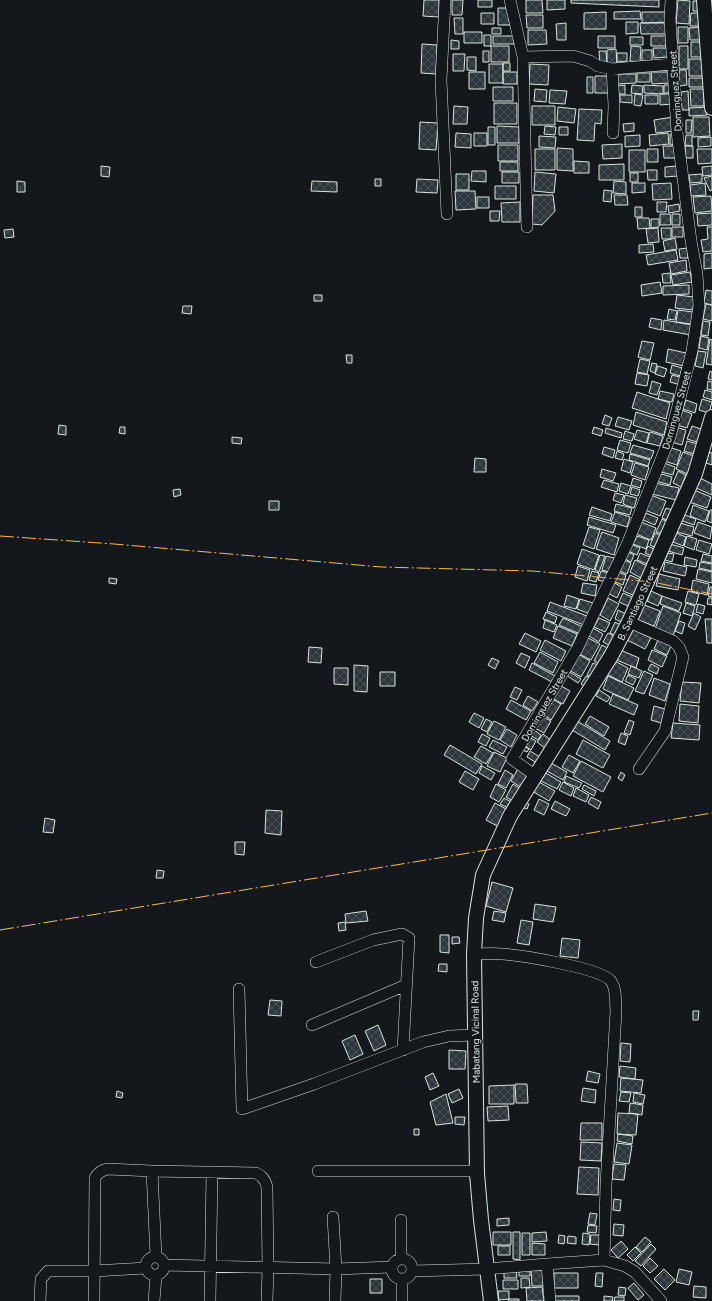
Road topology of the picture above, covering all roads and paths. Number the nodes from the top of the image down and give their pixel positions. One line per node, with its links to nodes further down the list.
1 (445, 0): 10 (street)
2 (510, 0): 5 (street)
3 (671, 0): 6 (street, Dominguez Street)
4 (704, 0): 8 (main road)
5 (523, 57): 7 (street); 11 (street)
6 (673, 64): 7 (street); 15 (street, Dominguez Street)
7 (612, 69): 9 (street)
8 (712, 108)
9 (613, 133)
10 (447, 214)
11 (527, 227)
12 (712, 417): 13 (main road, B. Santiago Street)
13 (629, 622): 14 (street); 15 (main road, B. Santiago Street)
14 (639, 769)
15 (536, 776): 16 (main road, Mabatang Vicinal Road)
16 (474, 954): 21 (main road, Mabatang Vicinal Road); 30 (street)
17 (316, 962): 18 (street)
18 (406, 985): 20 (street); 22 (street)
19 (239, 989): 22 (street)
20 (312, 1025)
21 (474, 1035): 22 (street); 25 (main road, Mabatang Vicinal Road)
22 (402, 1050)
23 (152, 1171): 26 (street); 31 (street); 39 (street)
24 (318, 1171): 25 (street)
25 (477, 1171): 38 (main road, Mabatang Vicinal Road)
26 (212, 1172): 33 (street); 36 (street)
27 (333, 1217): 37 (street)
28 (401, 1220): 29 (street)
29 (401, 1259): 34 (street); 40 (street)
30 (604, 1260): 32 (street); 52 (street)
31 (160, 1261): 33 (street); 35 (street); 41 (street)
32 (547, 1264): 38 (street); 51 (street)
33 (212, 1266): 36 (street); 46 (street)
34 (392, 1267): 37 (street); 42 (street)
35 (146, 1268): 39 (street); 41 (street)
36 (268, 1268): 37 (street); 47 (street)
37 (336, 1269): 48 (street)
38 (487, 1269): 40 (street); 50 (main road, Mabatang Vicinal Road)
39 (94, 1271): 43 (street); 44 (street)
40 (412, 1271): 42 (street)
41 (156, 1276): 45 (street)
42 (402, 1279): 49 (street)
43 (40, 1301)
44 (94, 1301)
45 (154, 1301)
46 (210, 1301)
47 (267, 1301)
48 (335, 1301)
49 (402, 1301)
50 (491, 1301)
51 (550, 1301)
52 (661, 1301)

